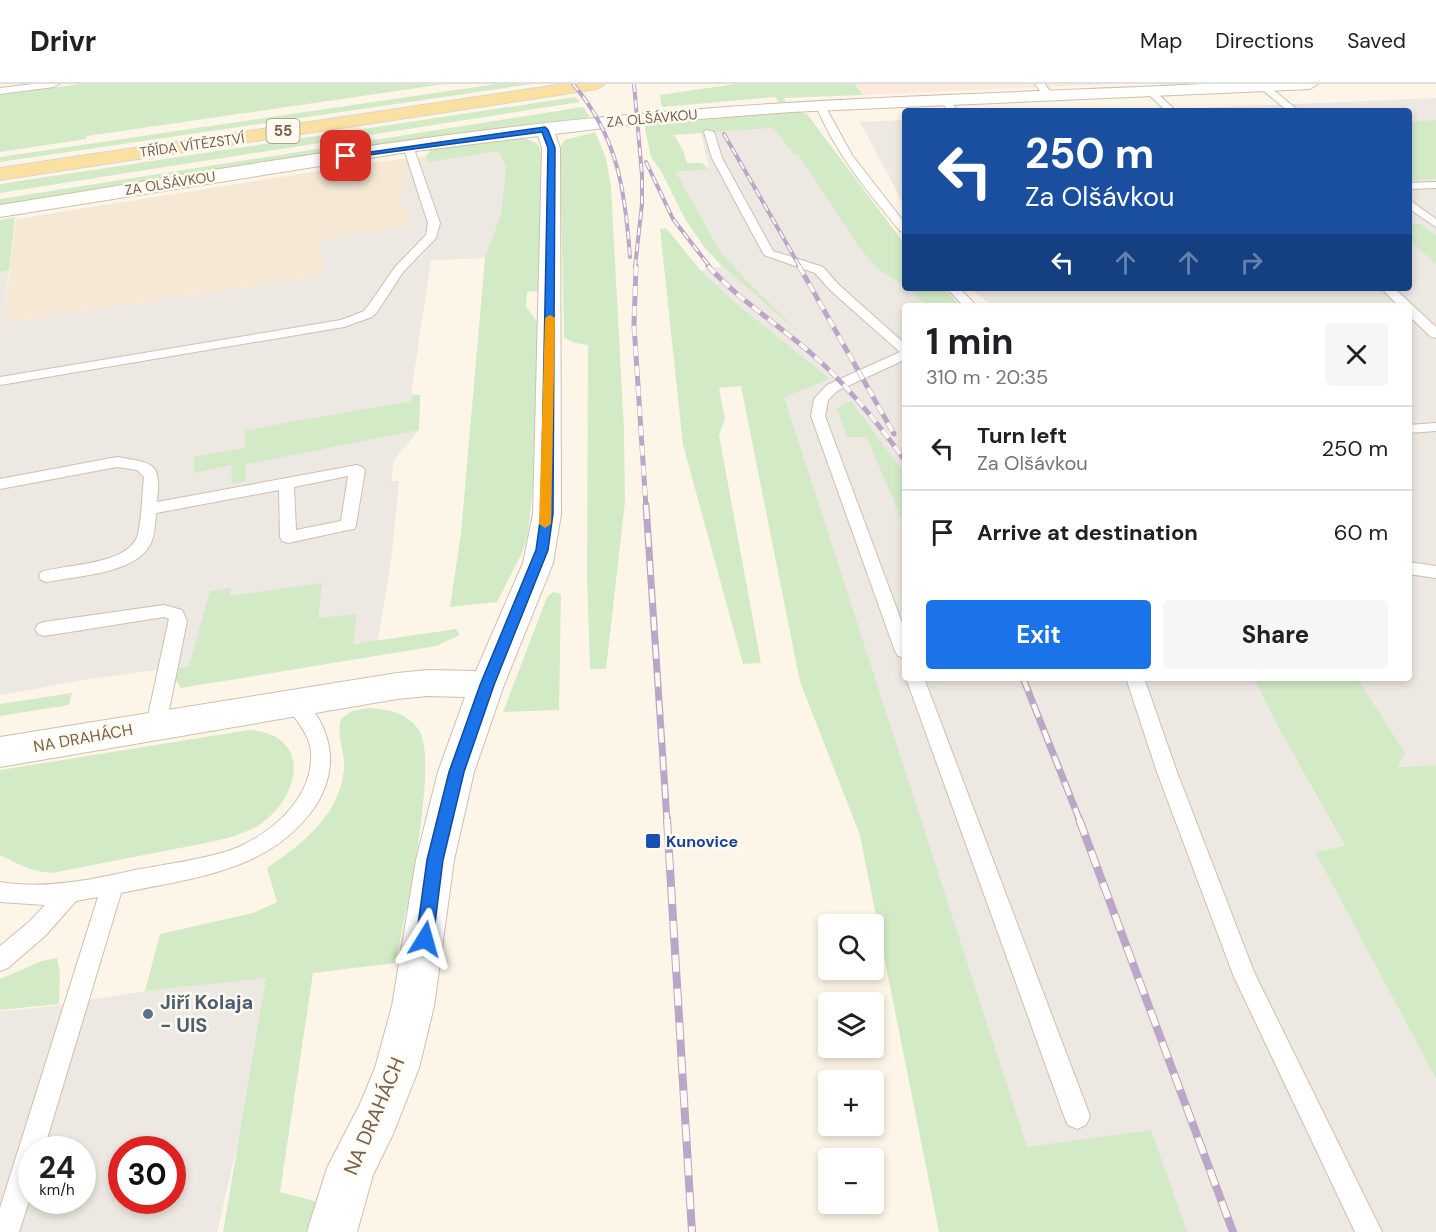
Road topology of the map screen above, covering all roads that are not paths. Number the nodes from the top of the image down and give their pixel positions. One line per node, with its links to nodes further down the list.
1 (54, 84): 6 (lane)
2 (597, 84): 15 (main road, TŘÍDA VÍTĚZSTVÍ / 55)
3 (1310, 84): 4 (street, ZA OLŠÁVKOU)
4 (1263, 86): 7 (street, ZA OLŠÁVKOU); 11 (lane)
5 (1045, 90): 7 (street, ZA OLŠÁVKOU); 9 (street, ZA OLŠÁVKOU)
6 (0, 91)
7 (1151, 92): 10 (lane)
8 (821, 106): 9 (street, ZA OLŠÁVKOU); 12 (street, ZA OLŠÁVKOU); 21 (lane)
9 (950, 106)
10 (1168, 108)
11 (1290, 108)
12 (545, 130): 14 (street, ZA OLŠÁVKOU); 43 (street, NA DRAHÁCH)
13 (709, 132): 28 (lane)
14 (408, 146): 19 (street, ZA OLŠÁVKOU); 30 (lane)
15 (0, 174)
16 (1436, 185): 17 (lane)
17 (1412, 186)
18 (1412, 206): 20 (lane)
19 (0, 211)
20 (1436, 224)
21 (902, 226)
22 (955, 291): 24 (lane)
23 (1390, 291): 25 (lane)
24 (968, 303)
25 (1403, 303)
26 (1412, 312): 27 (lane)
27 (1436, 334)
28 (902, 347)
29 (902, 356): 40 (lane)
30 (0, 381)
31 (1436, 427): 32 (lane)
32 (1412, 429)
33 (0, 484): 35 (lane)
34 (286, 484): 34 (lane); 35 (lane)
35 (149, 509): 38 (lane)
36 (1412, 569): 37 (lane)
37 (1436, 572)
38 (47, 576)
39 (44, 629): 45 (lane)
40 (902, 646)
41 (916, 681): 51 (lane)
42 (1136, 681): 54 (lane)
43 (487, 685): 44 (street, NA DRAHÁCH); 53 (street, NA DRAHÁCH)
44 (295, 704): 45 (street, NA DRAHÁCH); 47 (lane)
45 (156, 725): 46 (street, NA DRAHÁCH)
46 (0, 752)
47 (113, 885): 48 (lane); 52 (lane)
48 (71, 891): 49 (lane); 50 (lane)
49 (0, 892)
50 (0, 960)
51 (1077, 1116)
52 (6, 1232)
53 (332, 1232)
54 (1369, 1232)

